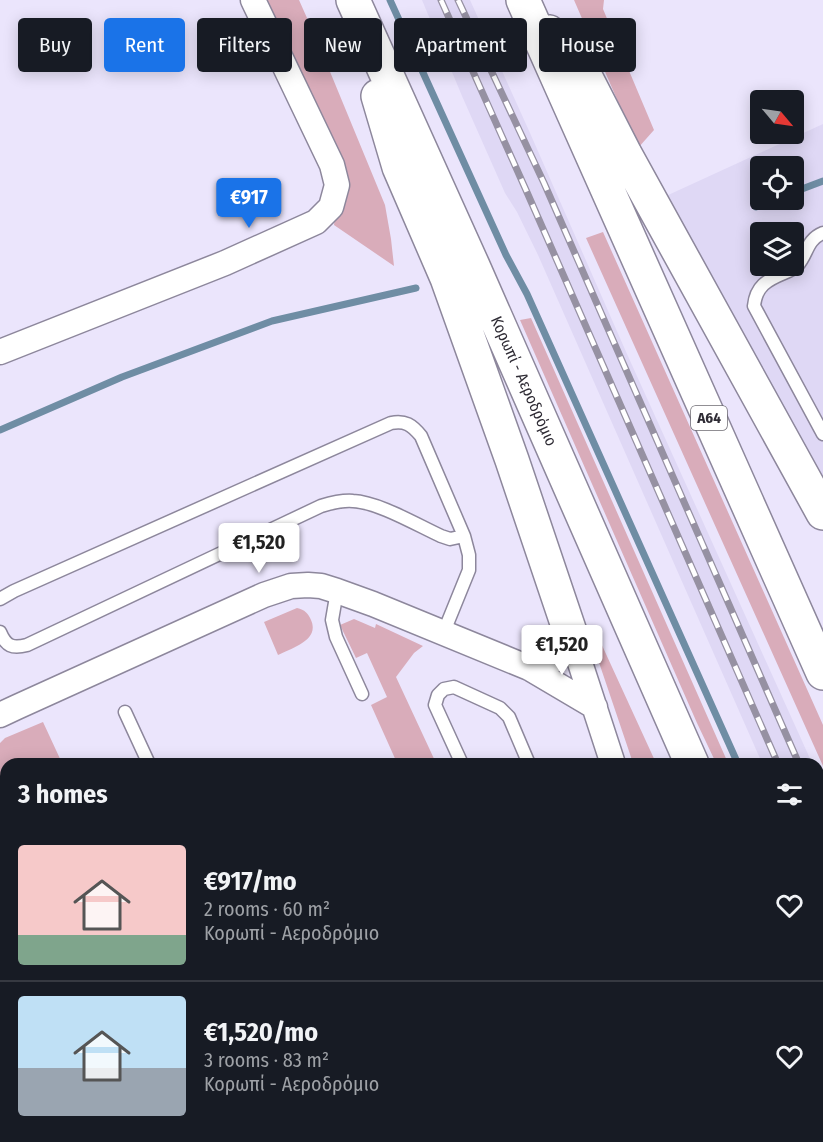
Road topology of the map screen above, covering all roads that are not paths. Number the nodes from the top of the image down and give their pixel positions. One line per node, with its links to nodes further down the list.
1 (253, 0): 5 (street)
2 (351, 0): 12 (highway); 24 (highway, Κορωπί - Αεροδρόμιο)
3 (524, 2): 7 (highway); 15 (highway, Α64)
4 (823, 232): 6 (lane)
5 (0, 352)
6 (823, 434)
7 (823, 513)
8 (464, 536): 10 (lane); 11 (lane); 13 (lane)
9 (337, 591): 13 (street); 16 (lane); 19 (street)
10 (0, 599)
11 (0, 632)
12 (570, 632): 14 (street); 17 (street)
13 (443, 634): 14 (street)
14 (529, 668): 17 (street)
15 (823, 673)
16 (362, 694)
17 (594, 707): 23 (street)
18 (124, 712): 20 (lane)
19 (0, 715)
20 (146, 758)
21 (459, 758): 22 (lane)
22 (526, 758)
23 (611, 758)
24 (689, 758)

